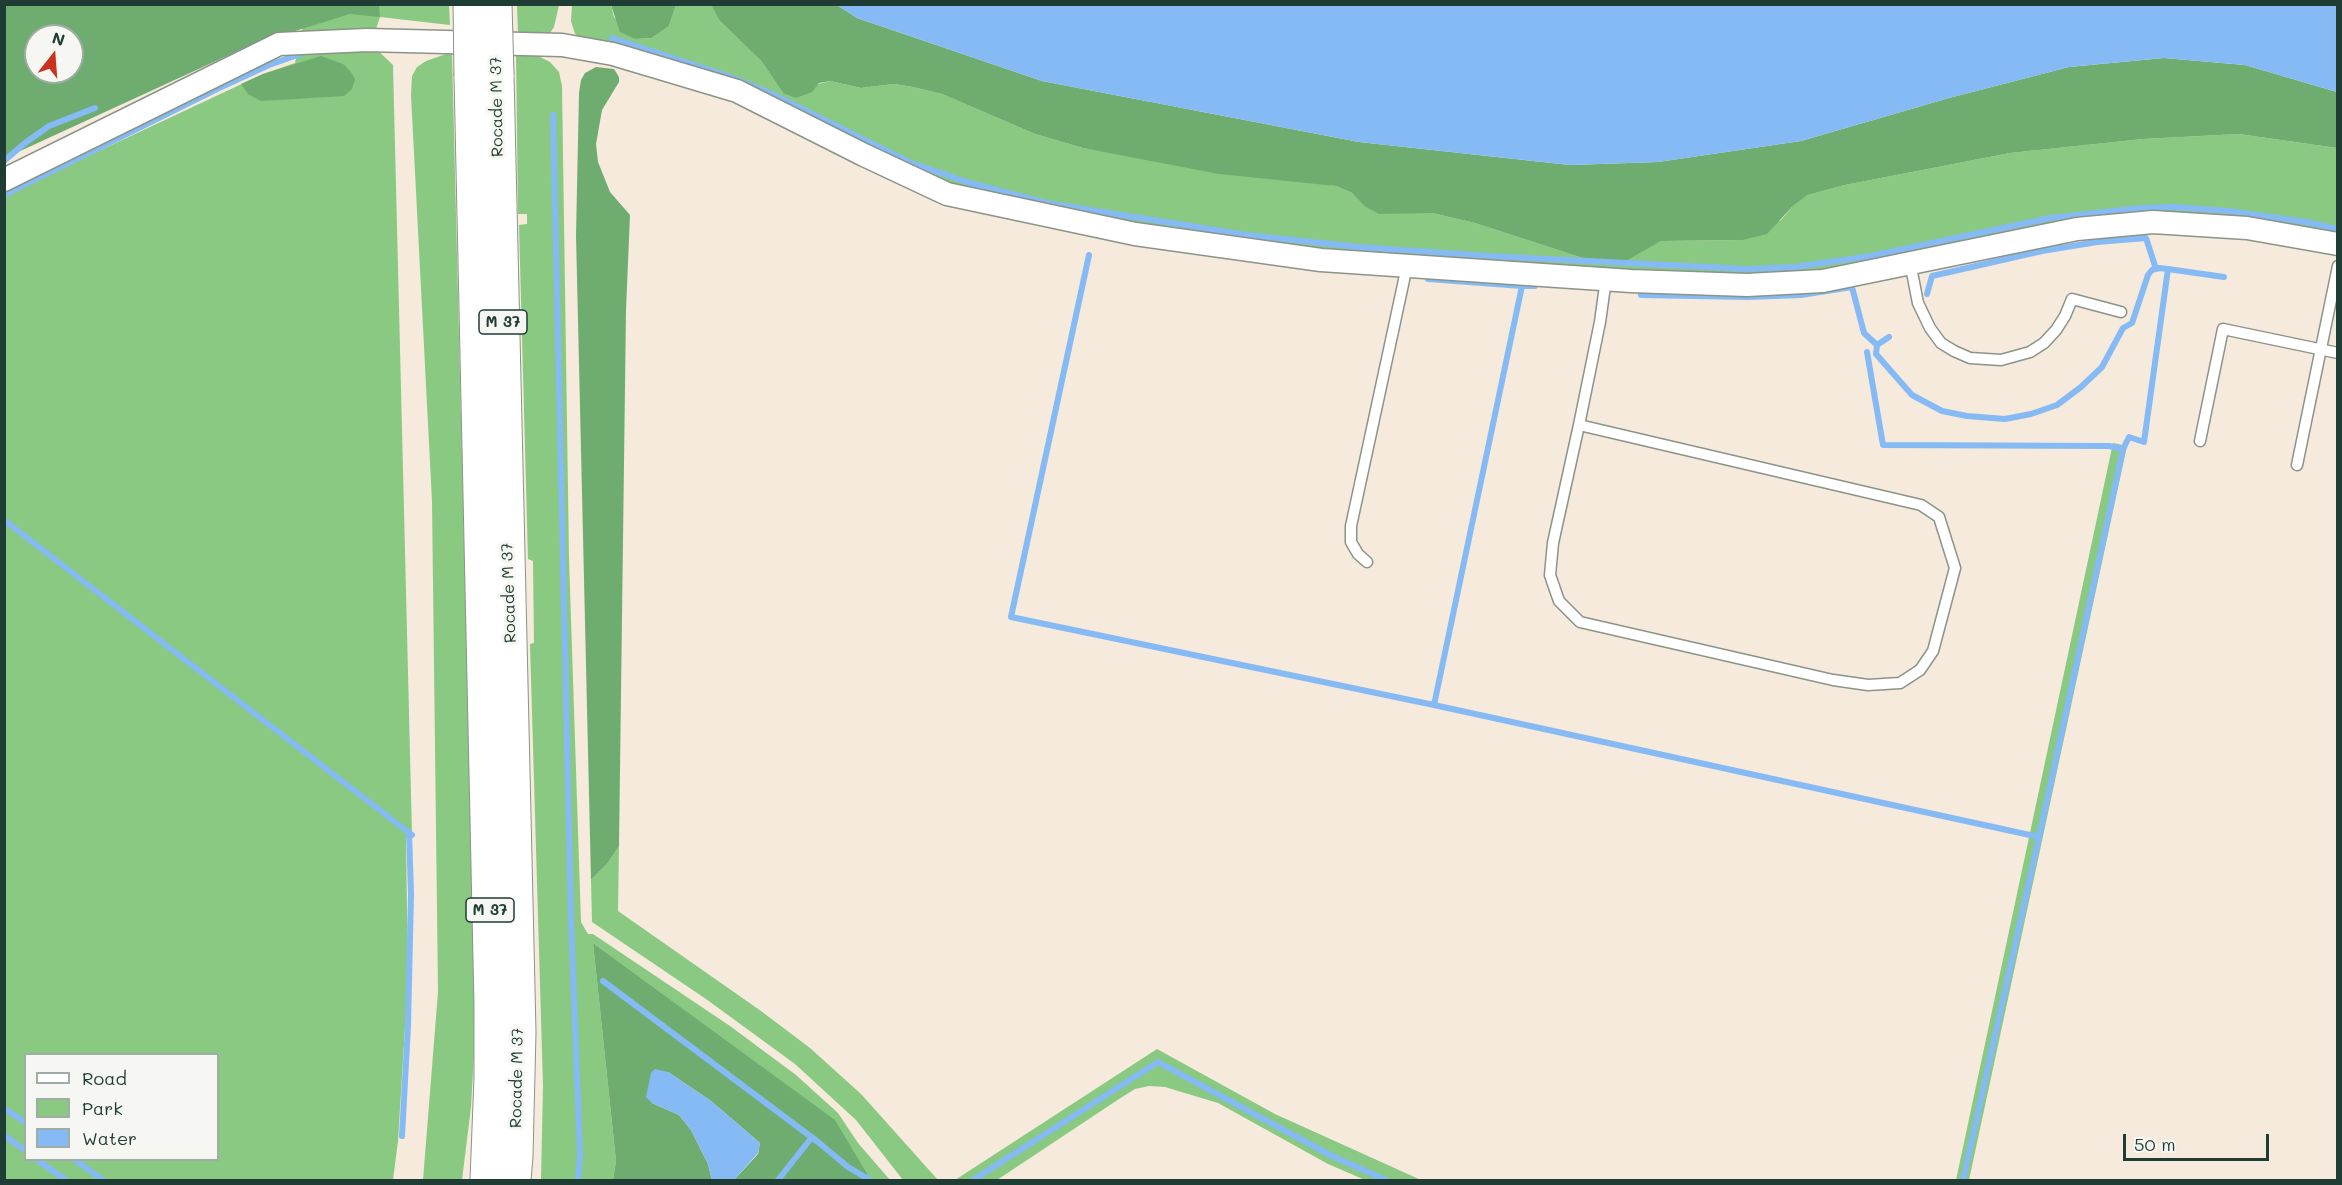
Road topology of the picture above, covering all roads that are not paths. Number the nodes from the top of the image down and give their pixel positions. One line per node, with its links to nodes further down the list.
1 (470, 4): 3 (highway, Rocade M 37 / M 37, bridge)
2 (495, 4): 3 (highway, Rocade M 37 / M 37, bridge)
3 (484, 76): 17 (highway, Rocade M 37 / M 37)
4 (4, 180): 7 (street)
5 (2337, 243): 6 (street)
6 (1910, 262): 9 (street); 10 (lane)
7 (1407, 266): 9 (street); 16 (lane)
8 (2337, 266): 11 (lane)
9 (1606, 279): 13 (lane)
10 (2121, 312)
11 (2320, 349): 12 (lane); 14 (lane); 15 (lane)
12 (2337, 352)
13 (1580, 425): 13 (lane)
14 (2200, 441)
15 (2297, 465)
16 (1367, 562)
17 (497, 639): 18 (highway, Rocade M 37 / M 37); 19 (highway, Rocade M 37 / M 37)
18 (487, 1180)
19 (514, 1180)

